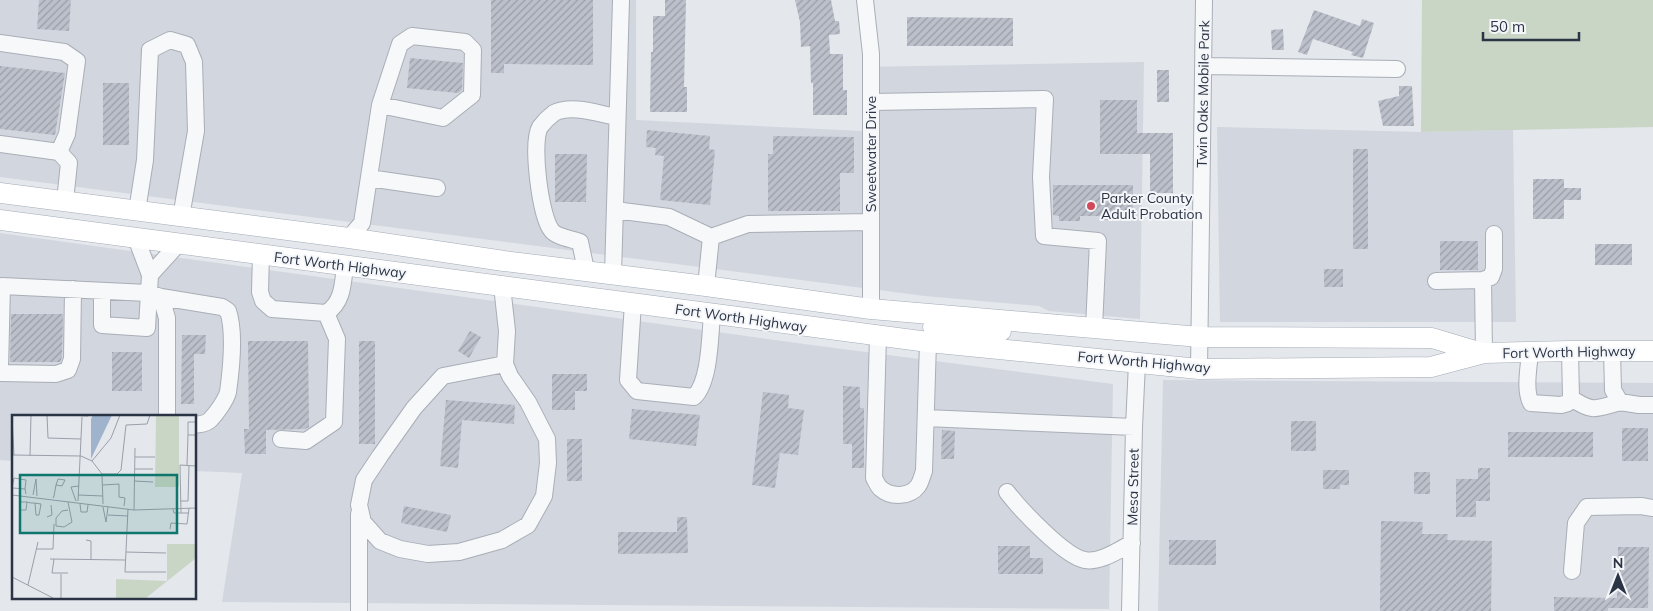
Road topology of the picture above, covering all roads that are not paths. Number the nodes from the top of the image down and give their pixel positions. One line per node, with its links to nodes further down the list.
1 (621, 0): 9 (street)
2 (865, 0): 7 (street, Sweetwater Drive)
3 (1204, 0): 5 (street, Twin Oaks Mobile Park)
4 (0, 43): 11 (street)
5 (1203, 66): 6 (street); 49 (street, Twin Oaks Mobile Park)
6 (1397, 70)
7 (871, 102): 21 (street, Sweetwater Drive); 47 (street)
8 (380, 105): 8 (street); 12 (street)
9 (618, 117): 17 (street); 31 (street)
10 (0, 144): 11 (street)
11 (59, 152): 15 (street)
12 (369, 178): 13 (street); 26 (street)
13 (437, 188)
14 (0, 193): 15 (main road, Fort Worth Highway)
15 (65, 201): 16 (main road, Fort Worth Highway)
16 (88, 204): 18 (main road, Fort Worth Highway); 22 (main road)
17 (615, 210): 24 (street); 32 (street)
18 (137, 211): 19 (main road, Fort Worth Highway); 19 (street)
19 (181, 217): 26 (main road, Fort Worth Highway)
20 (0, 220): 22 (main road, Fort Worth Highway)
21 (871, 222): 24 (street); 42 (street, Sweetwater Drive)
22 (86, 231): 25 (main road, Fort Worth Highway)
23 (1494, 234): 34 (street)
24 (711, 236): 37 (street)
25 (136, 238): 27 (main road, Fort Worth Highway); 33 (street)
26 (349, 238): 29 (main road, Fort Worth Highway); 30 (main road)
27 (179, 243): 28 (main road, Fort Worth Highway); 33 (street)
28 (261, 254): 30 (main road, Fort Worth Highway); 43 (street)
29 (504, 261): 31 (main road, Fort Worth Highway); 36 (main road)
30 (345, 265): 36 (main road, Fort Worth Highway); 43 (street)
31 (586, 270): 32 (main road, Fort Worth Highway)
32 (613, 274): 37 (main road, Fort Worth Highway)
33 (150, 275): 40 (street)
34 (1483, 280): 35 (street); 55 (street)
35 (1436, 281)
36 (502, 286): 41 (main road, Fort Worth Highway); 57 (street)
37 (706, 286): 42 (main road, Fort Worth Highway)
38 (73, 289): 39 (street); 58 (street); 60 (street)
39 (102, 292): 40 (street); 40 (street)
40 (154, 295): 64 (street); 66 (street)
41 (633, 303): 44 (main road, Fort Worth Highway); 44 (street)
42 (871, 309): 45 (main road); 46 (main road, Fort Worth Highway)
43 (326, 313): 68 (street)
44 (712, 314): 45 (main road, Fort Worth Highway)
45 (741, 318): 48 (main road, Fort Worth Highway)
46 (1033, 323): 47 (main road, Fort Worth Highway); 48 (main road)
47 (1094, 328): 49 (main road, Fort Worth Highway)
48 (884, 336): 50 (main road, Fort Worth Highway); 65 (street)
49 (1200, 337): 55 (main road, Fort Worth Highway); 59 (street, Twin Oaks Mobile Park)
50 (928, 342): 56 (main road, Fort Worth Highway); 65 (street)
51 (1570, 351): 52 (main road, Fort Worth Highway); 54 (main road, Fort Worth Highway); 61 (street)
52 (1612, 351): 53 (main road, Fort Worth Highway); 62 (street)
53 (1653, 351)
54 (1530, 352): 55 (main road, Fort Worth Highway); 61 (street)
55 (1484, 353): 59 (main road, Fort Worth Highway)
56 (1137, 363): 59 (main road, Fort Worth Highway); 67 (street, Mesa Street)
57 (504, 364): 70 (street); 70 (street)
58 (0, 368)
59 (1199, 369)
60 (0, 373)
61 (1571, 398): 62 (street)
62 (1620, 402): 63 (street)
63 (1653, 405)
64 (167, 415)
65 (926, 418): 67 (street)
66 (196, 425)
67 (1134, 427): 72 (street, Mesa Street)
68 (281, 439)
69 (1007, 492): 72 (street)
70 (359, 505): 74 (street)
71 (1653, 508): 73 (street)
72 (1132, 543): 75 (street, Mesa Street)
73 (1572, 571)
74 (359, 611)
75 (1130, 611)

